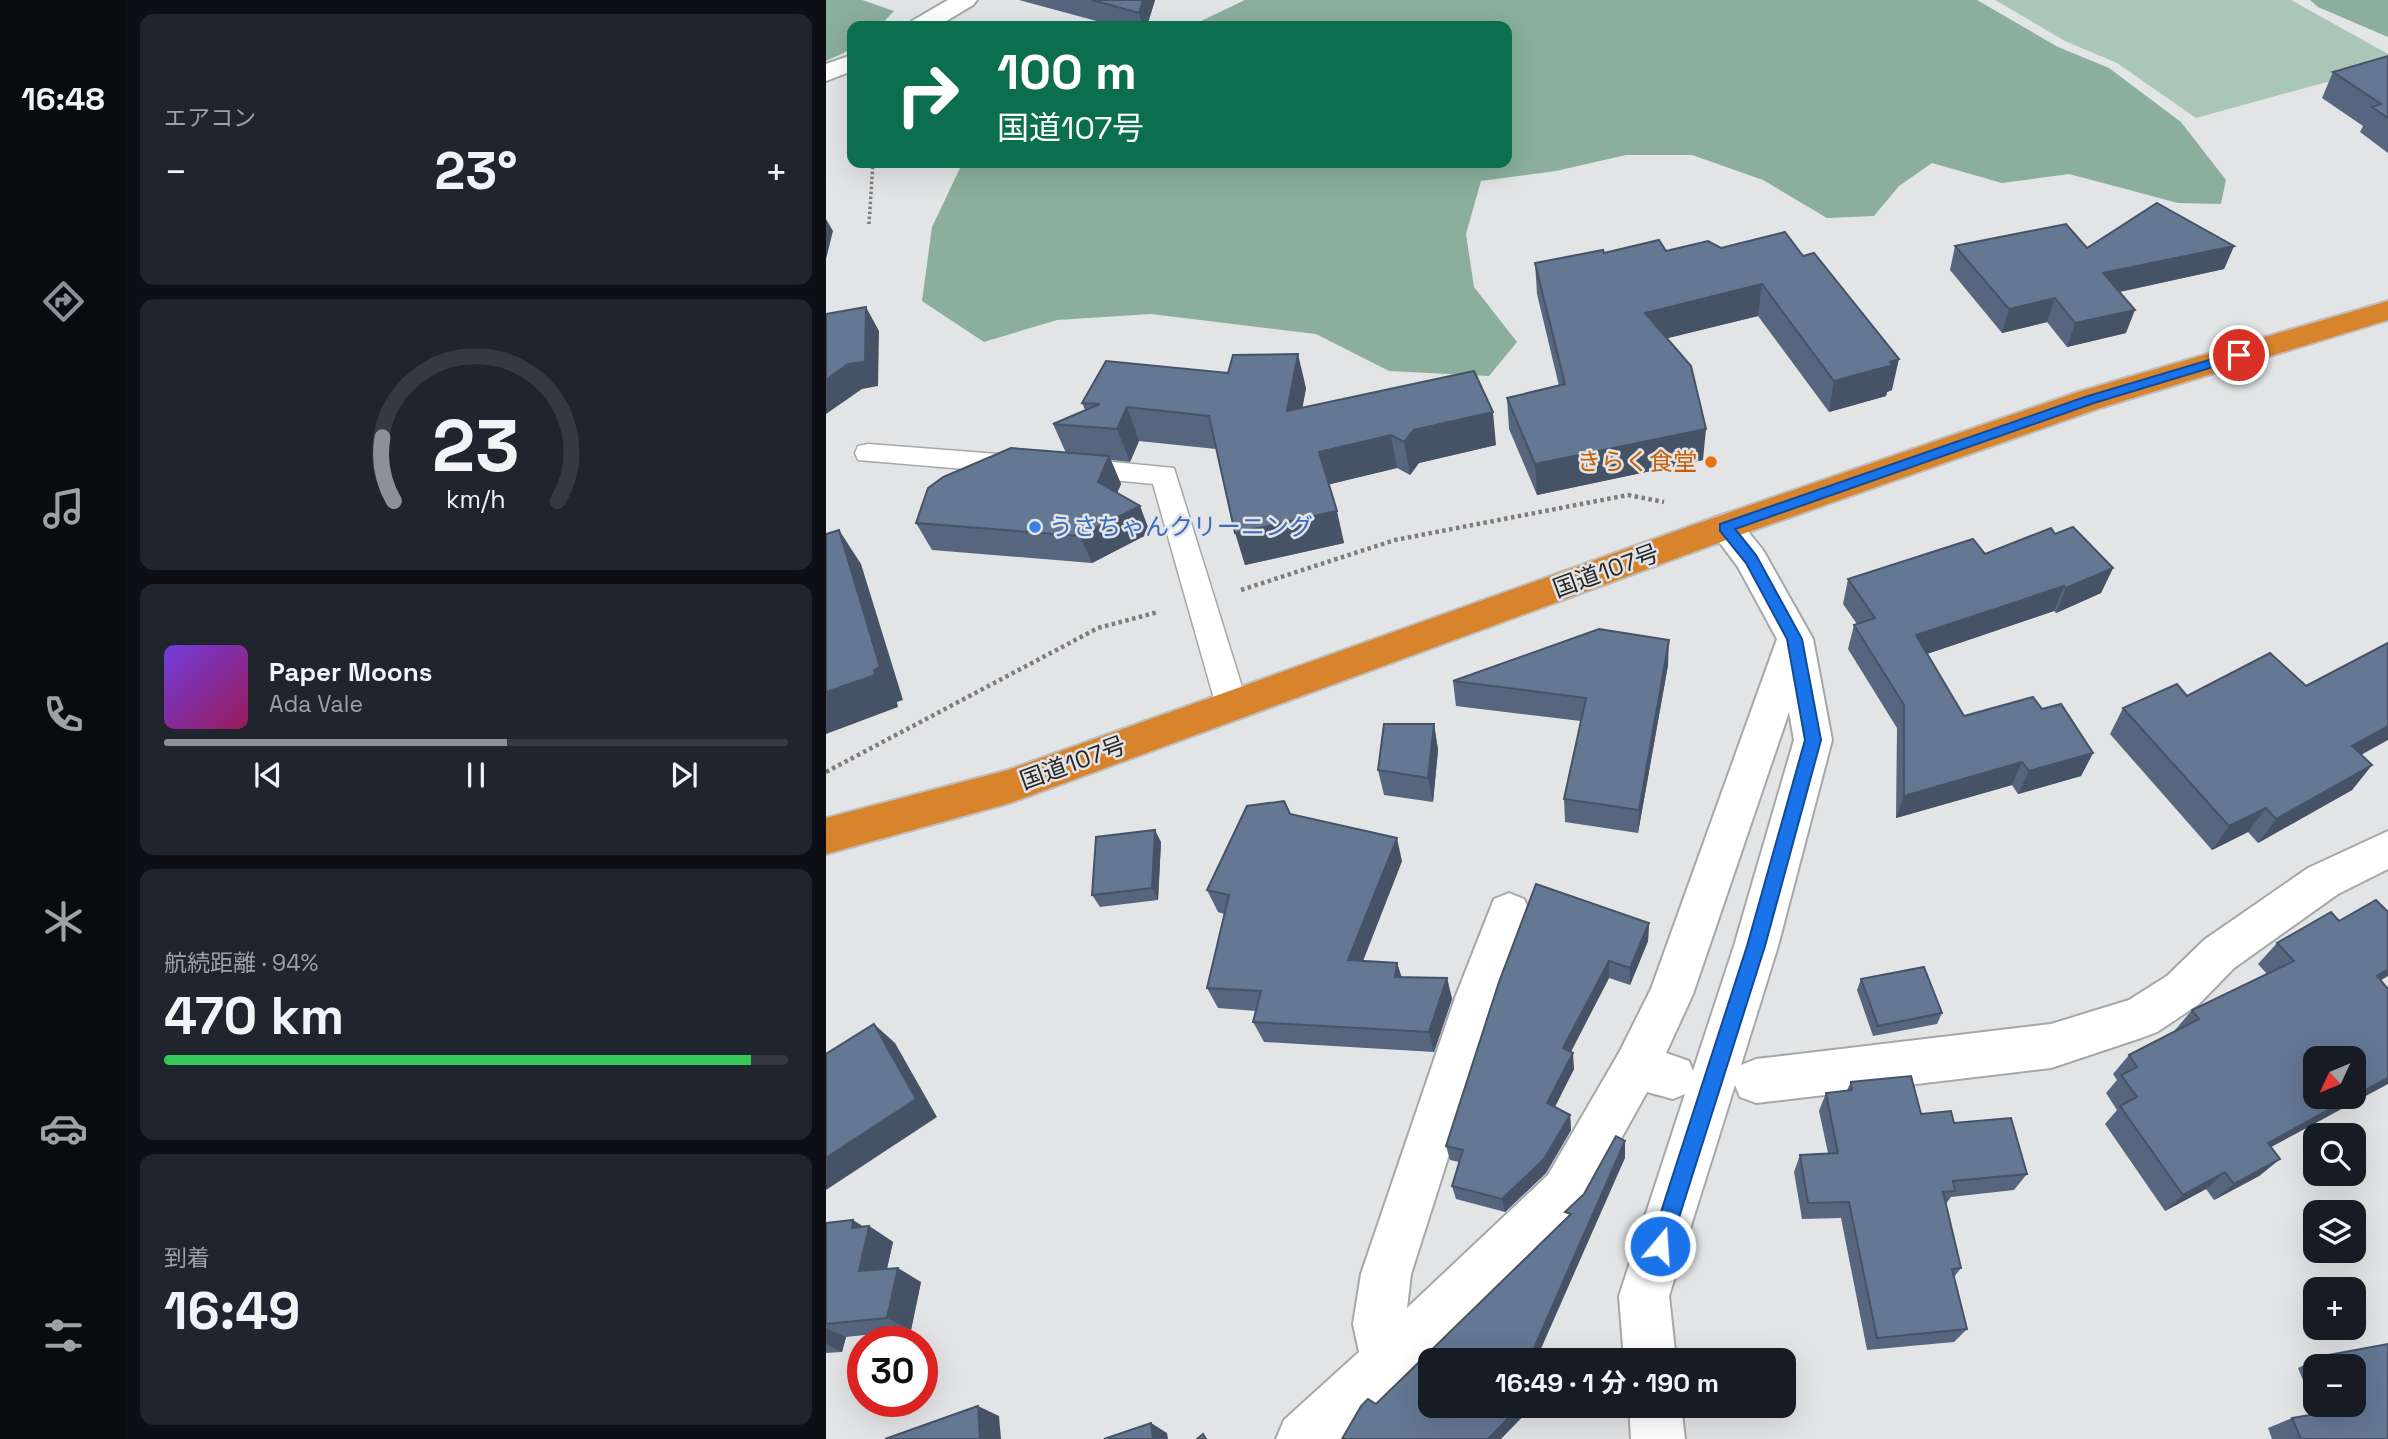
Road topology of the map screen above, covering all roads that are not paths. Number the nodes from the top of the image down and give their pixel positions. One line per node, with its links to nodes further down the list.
1 (965, 0): 2 (street)
2 (929, 21)
3 (847, 64): 4 (street)
4 (826, 73)
5 (2388, 310): 7 (highway, 国道107号)
6 (868, 453): 9 (lane)
7 (1725, 527): 8 (street); 9 (highway, 国道107号)
8 (1795, 639): 14 (street); 15 (street)
9 (1233, 706): 10 (highway, 国道107号)
10 (826, 836)
11 (2388, 849): 13 (street)
12 (1509, 912): 15 (street)
13 (1756, 1081)
14 (1649, 1348)
15 (1386, 1361): 17 (street)
16 (1656, 1418): 18 (street)
17 (1303, 1439)
18 (1658, 1439)

